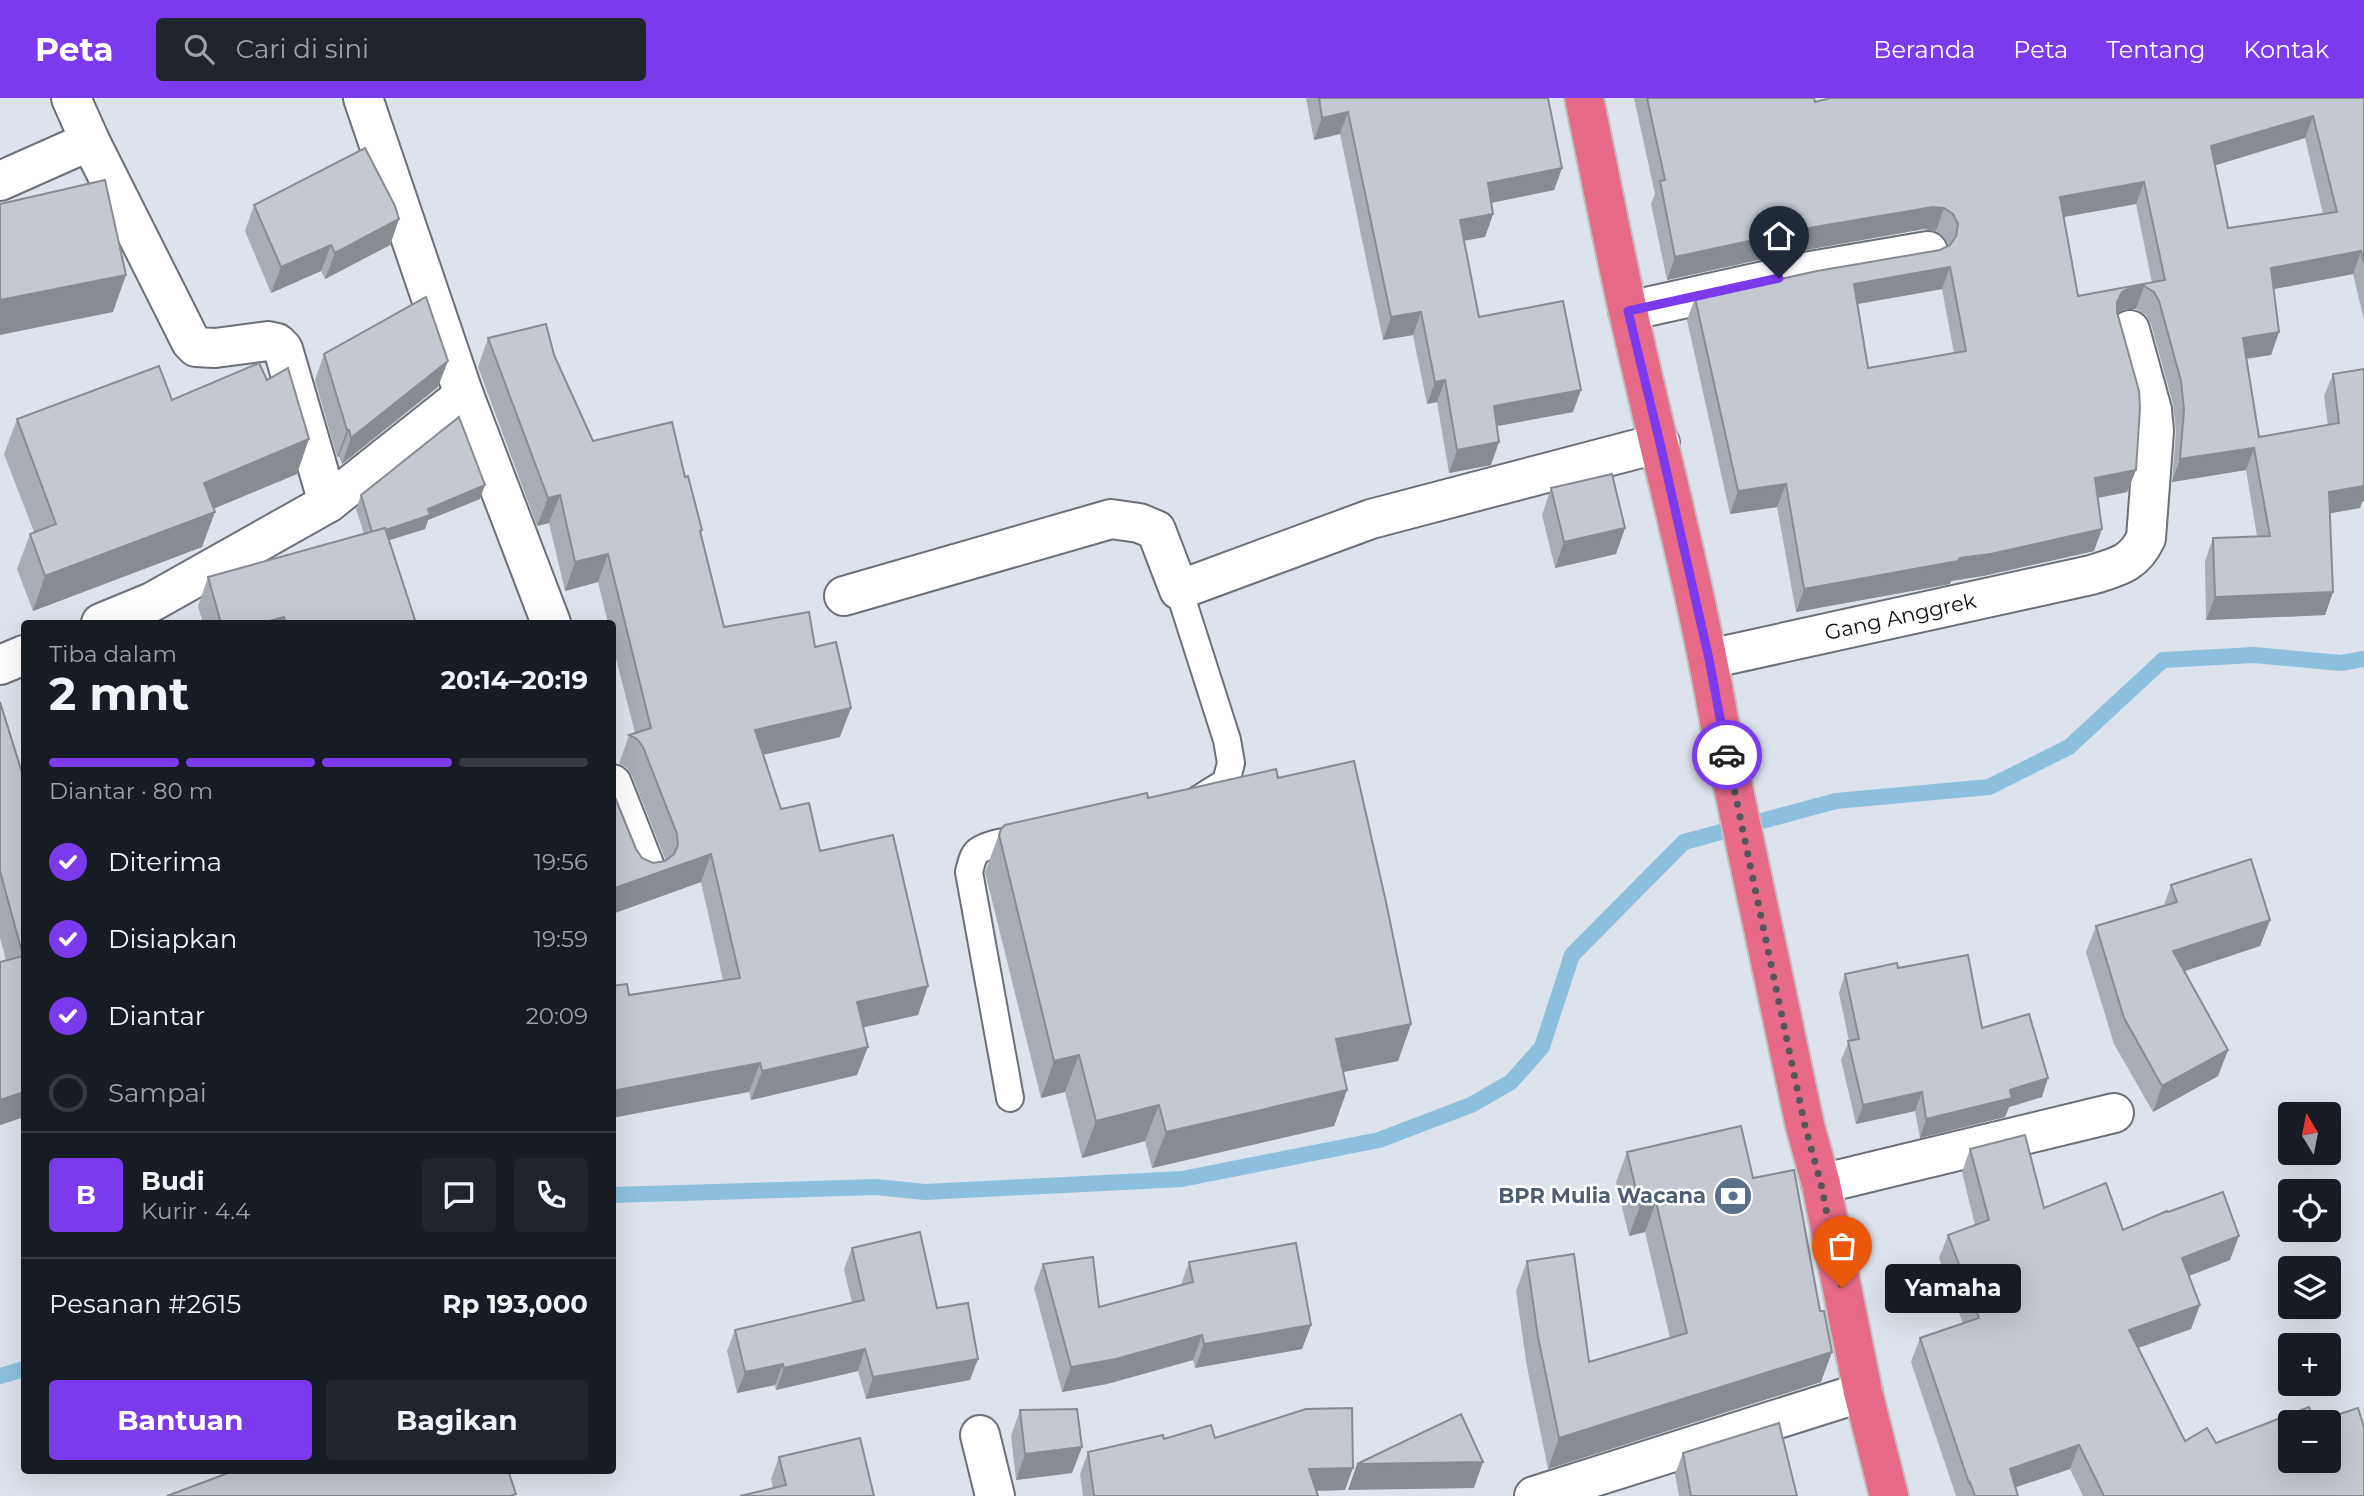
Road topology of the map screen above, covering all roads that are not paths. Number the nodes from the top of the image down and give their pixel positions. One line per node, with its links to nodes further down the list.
1 (71, 98): 4 (street)
2 (363, 98): 9 (street)
3 (1584, 98): 7 (highway)
4 (90, 141): 5 (street); 11 (street)
5 (0, 181)
6 (1928, 251): 7 (street)
7 (1628, 311): 10 (highway)
8 (2130, 330): 18 (street, Gang Anggrek)
9 (464, 395): 11 (street); 16 (street)
10 (1660, 443): 12 (street); 18 (highway)
11 (328, 503): 14 (street)
12 (1179, 590): 13 (street); 21 (lane)
13 (844, 596)
14 (156, 612): 15 (street)
15 (116, 620)
16 (550, 620)
17 (21, 656): 19 (street)
18 (1709, 659): 26 (highway)
19 (0, 665)
20 (616, 794): 23 (street)
21 (1173, 805)
22 (1052, 832): 24 (lane)
23 (646, 870)
24 (1010, 1098)
25 (2114, 1113): 26 (street)
26 (1821, 1184): 27 (highway)
27 (1863, 1392): 30 (street); 31 (highway)
28 (980, 1435): 29 (street)
29 (995, 1496)
30 (1534, 1496)
31 (1889, 1496)

